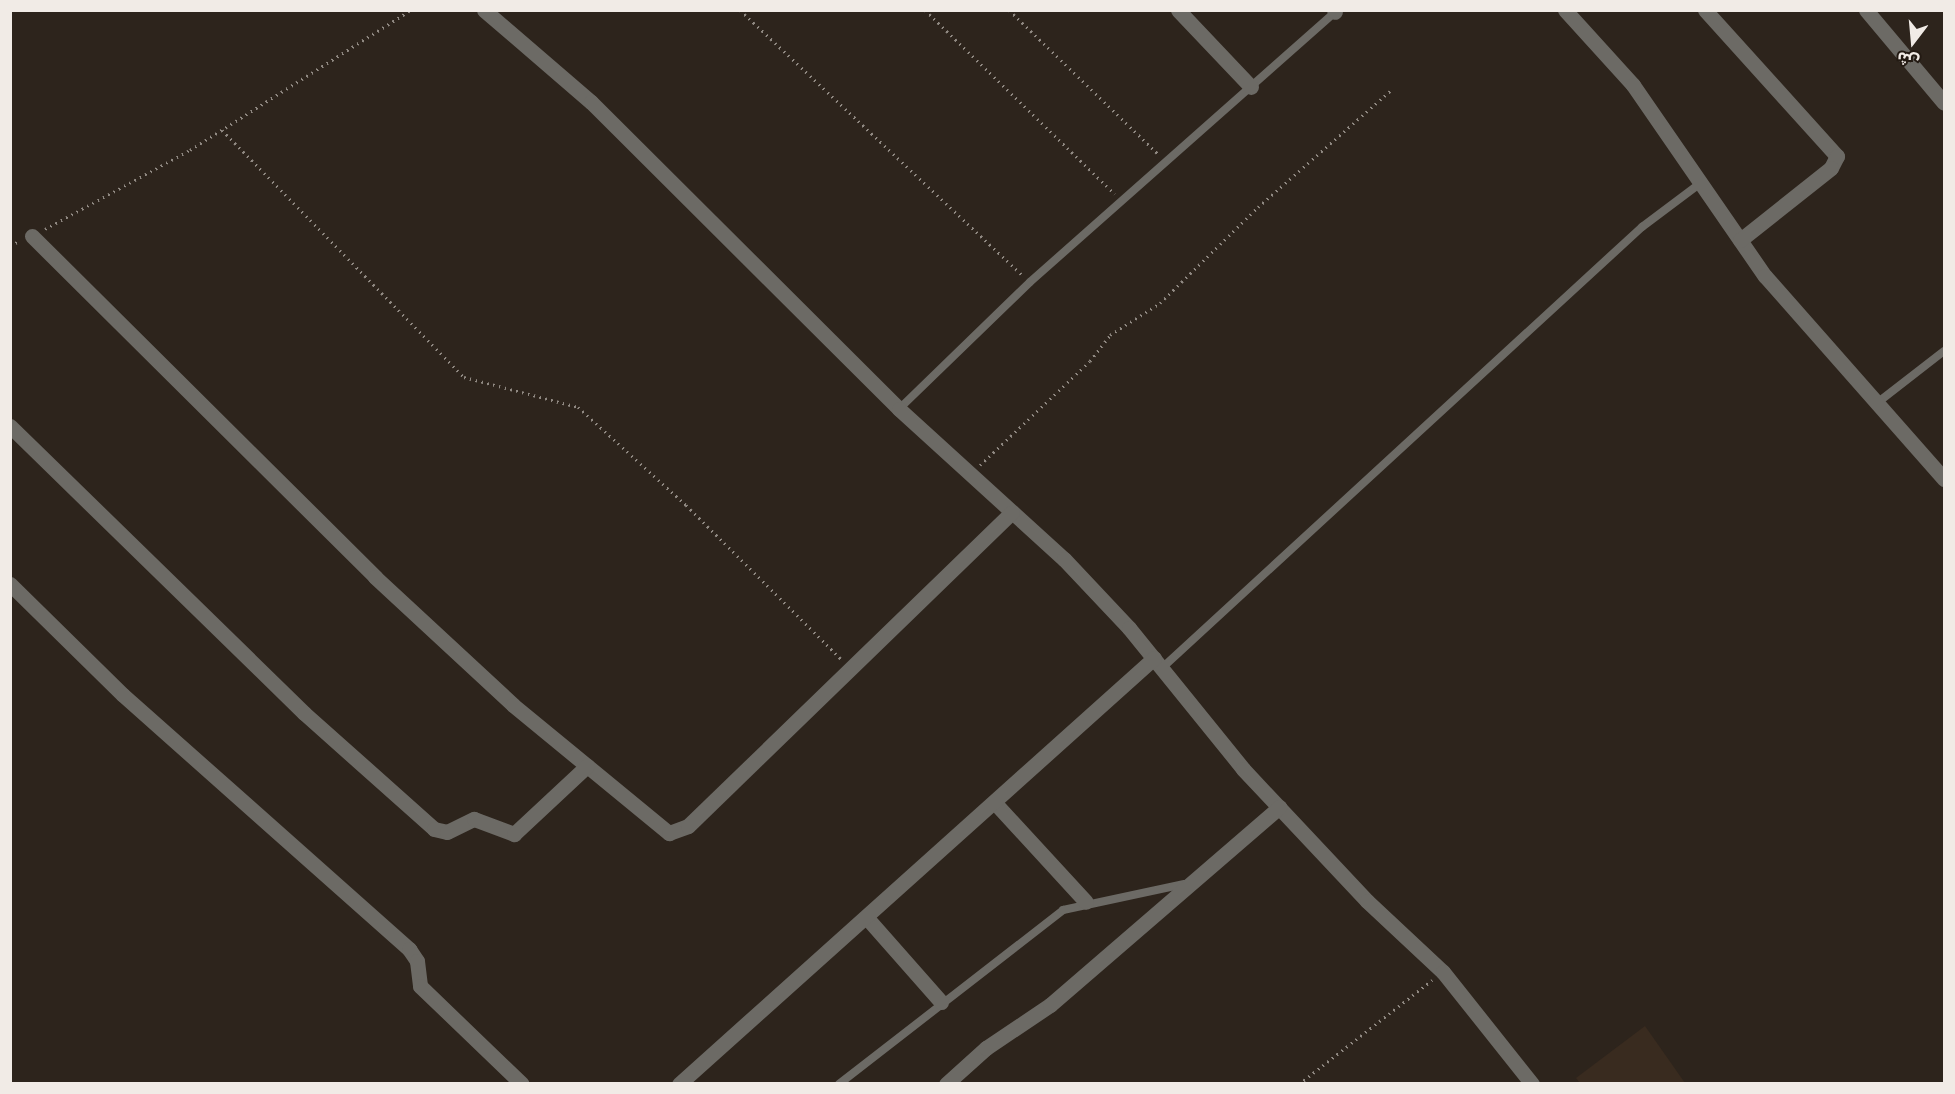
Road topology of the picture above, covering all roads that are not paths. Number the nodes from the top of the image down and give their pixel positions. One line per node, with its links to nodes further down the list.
1 (484, 10): 14 (street)
2 (1178, 10): 7 (street)
3 (1565, 10): 9 (street)
4 (1705, 10): 11 (street)
5 (1866, 10): 8 (street)
6 (1335, 11): 7 (lane)
7 (1251, 87): 14 (lane)
8 (1944, 103)
9 (1702, 182): 11 (street); 19 (lane)
10 (32, 236): 20 (street)
11 (1740, 240): 13 (street)
12 (1944, 351): 13 (lane)
13 (1877, 402): 16 (street)
14 (898, 409): 17 (street)
15 (10, 426): 20 (street)
16 (1944, 479)
17 (1012, 512): 19 (street); 20 (street)
18 (10, 584): 27 (street)
19 (1158, 663): 21 (street); 22 (street)
20 (587, 766)
21 (995, 803): 24 (street); 25 (street)
22 (1279, 807): 23 (street); 31 (street)
23 (1193, 882): 24 (lane); 30 (street)
24 (1086, 902): 26 (lane)
25 (867, 918): 26 (street); 28 (street)
26 (941, 1002): 29 (lane)
27 (522, 1083)
28 (679, 1083)
29 (839, 1083)
30 (946, 1083)
31 (1532, 1083)

